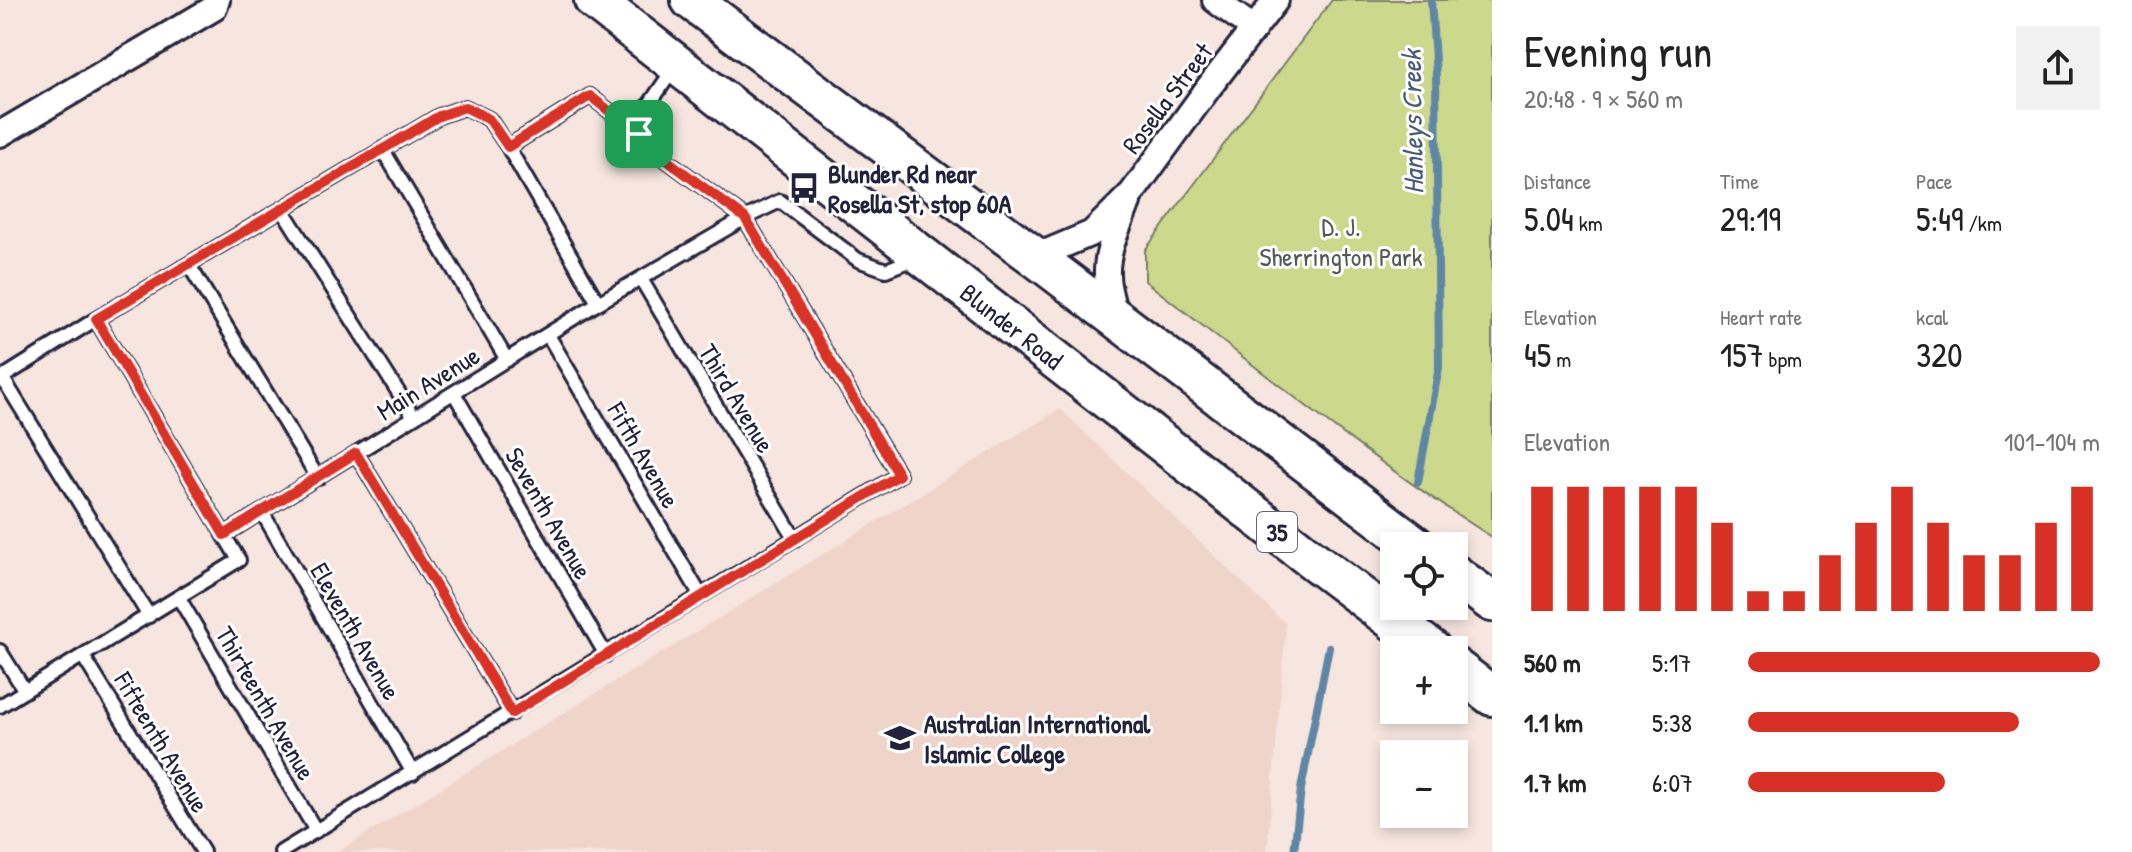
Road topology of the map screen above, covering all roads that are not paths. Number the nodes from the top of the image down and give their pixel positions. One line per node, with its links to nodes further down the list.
1 (217, 0): 8 (street)
2 (594, 0): 7 (main road, Blunder Road / 35)
3 (691, 0): 16 (main road)
4 (1215, 0): 6 (street)
5 (1276, 0): 6 (street, Rosella Street)
6 (1254, 29): 12 (street, Rosella Street)
7 (677, 64): 9 (lane); 15 (main road, Blunder Road / 35)
8 (0, 134)
9 (639, 134): 10 (lane); 14 (lane)
10 (508, 147): 11 (lane); 19 (lane)
11 (383, 150): 13 (lane); 23 (lane)
12 (1132, 193): 16 (street, Rosella Street); 20 (street, Rosella Street)
13 (282, 209): 17 (lane); 26 (lane)
14 (745, 218): 15 (lane, Main Avenue); 18 (lane, Main Avenue); 32 (lane)
15 (923, 255): 38 (main road, Blunder Road / 35)
16 (1035, 257): 20 (main road)
17 (189, 265): 21 (lane); 28 (lane)
18 (641, 279): 19 (lane, Main Avenue); 32 (lane, Third Avenue)
19 (598, 303): 22 (lane, Main Avenue)
20 (1116, 318): 30 (main road)
21 (96, 319): 24 (lane); 31 (lane)
22 (548, 335): 23 (lane, Main Avenue); 34 (lane, Fifth Avenue)
23 (507, 360): 25 (lane, Main Avenue)
24 (1, 378): 37 (lane)
25 (454, 393): 26 (lane, Main Avenue); 40 (lane, Seventh Avenue)
26 (414, 417): 27 (lane, Main Avenue)
27 (356, 453): 28 (lane, Main Avenue); 46 (lane)
28 (318, 478): 29 (lane, Main Avenue)
29 (262, 512): 31 (lane, Main Avenue); 47 (lane, Eleventh Avenue)
30 (1398, 532)
31 (224, 535): 35 (lane)
32 (795, 539): 34 (lane)
33 (1468, 584): 36 (main road)
34 (701, 596): 40 (lane)
35 (179, 598): 37 (lane); 48 (lane, Thirteenth Avenue)
36 (1492, 602)
37 (149, 616): 41 (lane)
38 (1413, 636)
39 (0, 651): 43 (lane)
40 (606, 655): 46 (lane)
41 (83, 656): 43 (lane); 49 (lane, Fifteenth Avenue)
42 (1468, 678): 44 (main road)
43 (25, 691): 45 (lane)
44 (1492, 696)
45 (0, 706)
46 (512, 713): 47 (lane)
47 (413, 773): 48 (lane)
48 (316, 831): 50 (lane)
49 (203, 852)
50 (281, 852)

